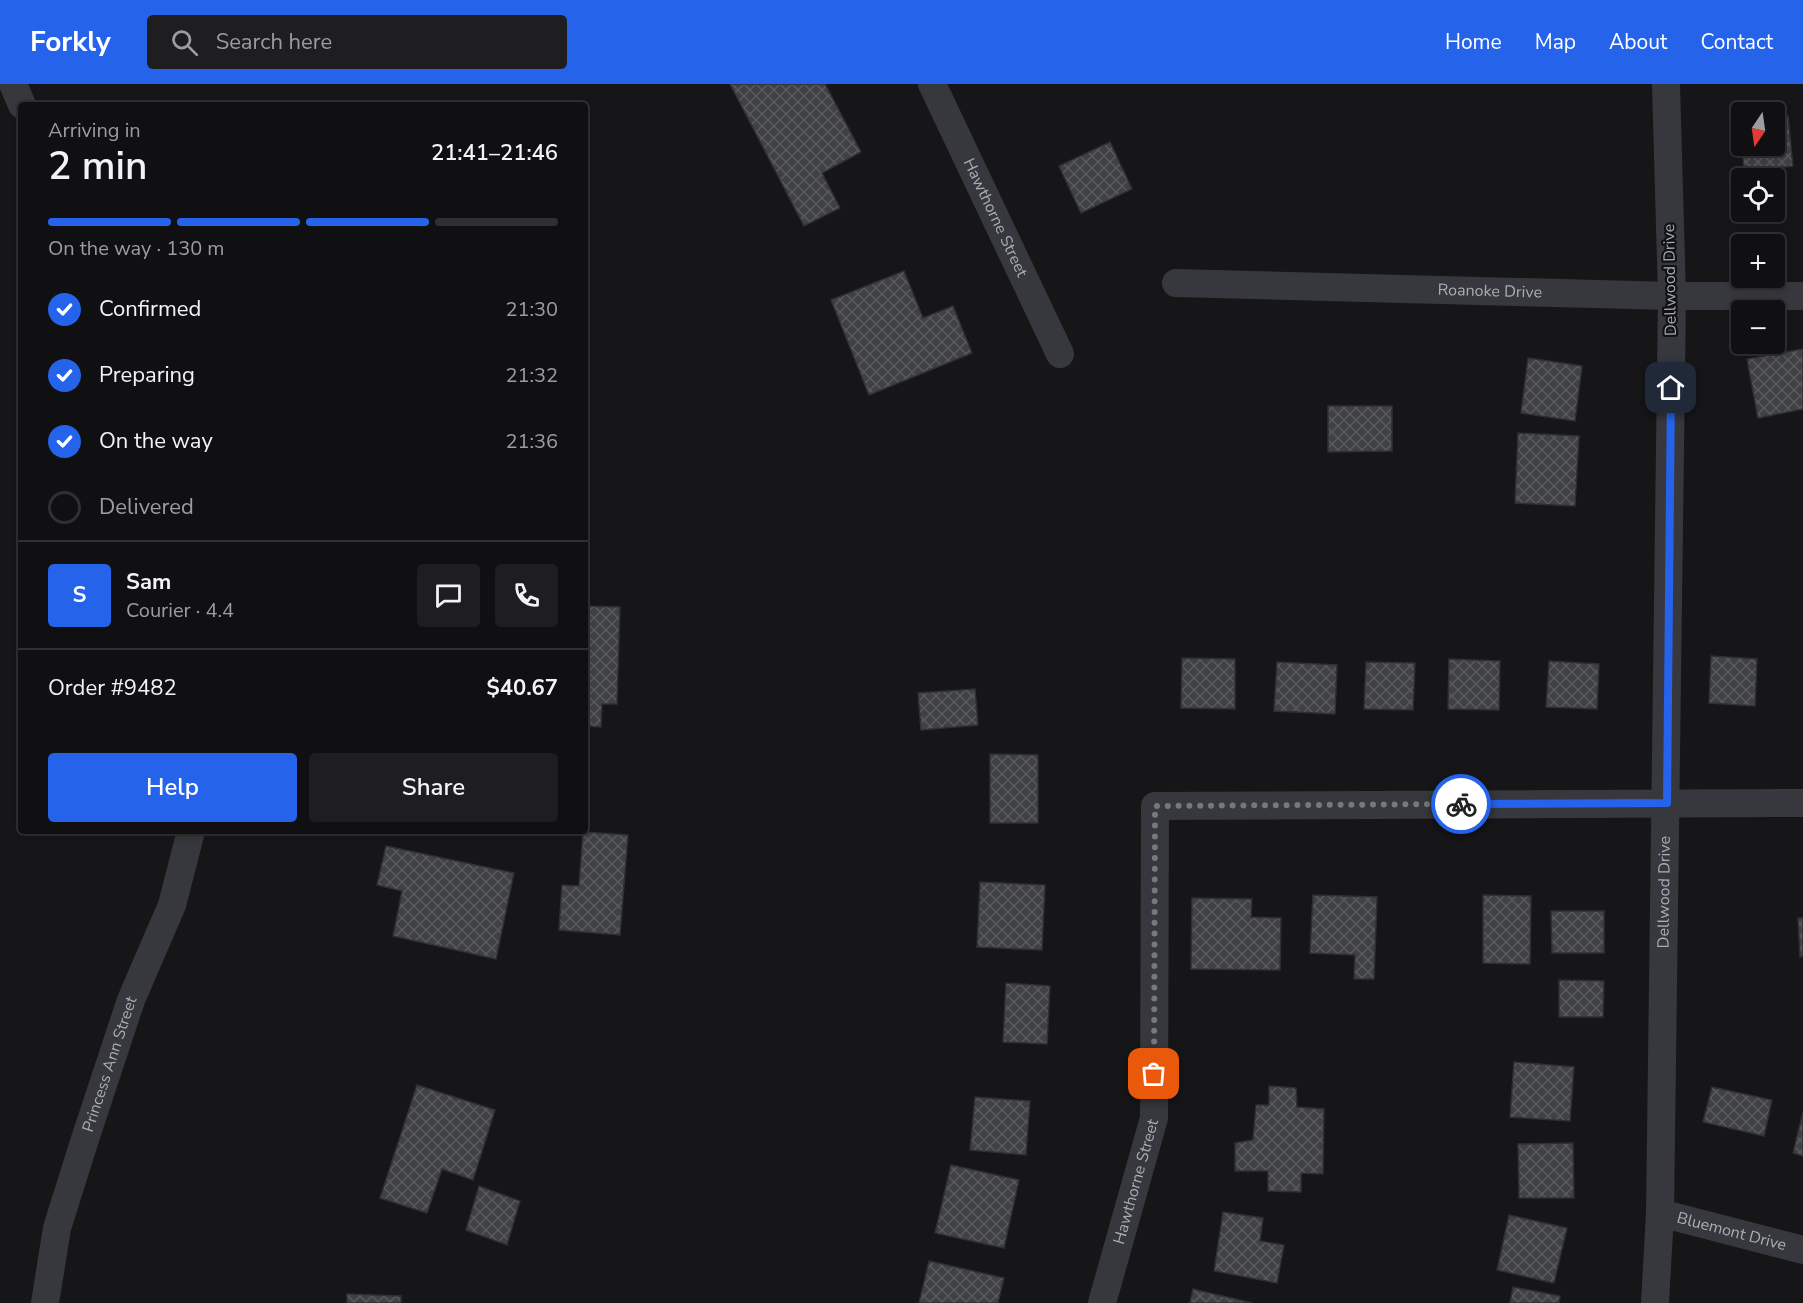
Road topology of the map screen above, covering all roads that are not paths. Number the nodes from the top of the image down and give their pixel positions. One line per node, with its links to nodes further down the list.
1 (13, 84): 4 (street)
2 (932, 84): 8 (street, Hawthorne Street)
3 (1666, 84): 6 (street, Dellwood Drive)
4 (21, 102)
5 (1176, 283): 6 (street, Roanoke Drive)
6 (1672, 296): 7 (street, Roanoke Drive); 9 (street, Dellwood Drive)
7 (1803, 296)
8 (1060, 354)
9 (1667, 803): 10 (street); 12 (street, Dellwood Drive); 15 (street, Hawthorne Street)
10 (1803, 803)
11 (189, 834): 14 (street, Princess Ann Street)
12 (1660, 1212): 13 (street, Bluemont Drive); 16 (street, Dellwood Drive)
13 (1803, 1250)
14 (45, 1303)
15 (1102, 1303)
16 (1655, 1303)

